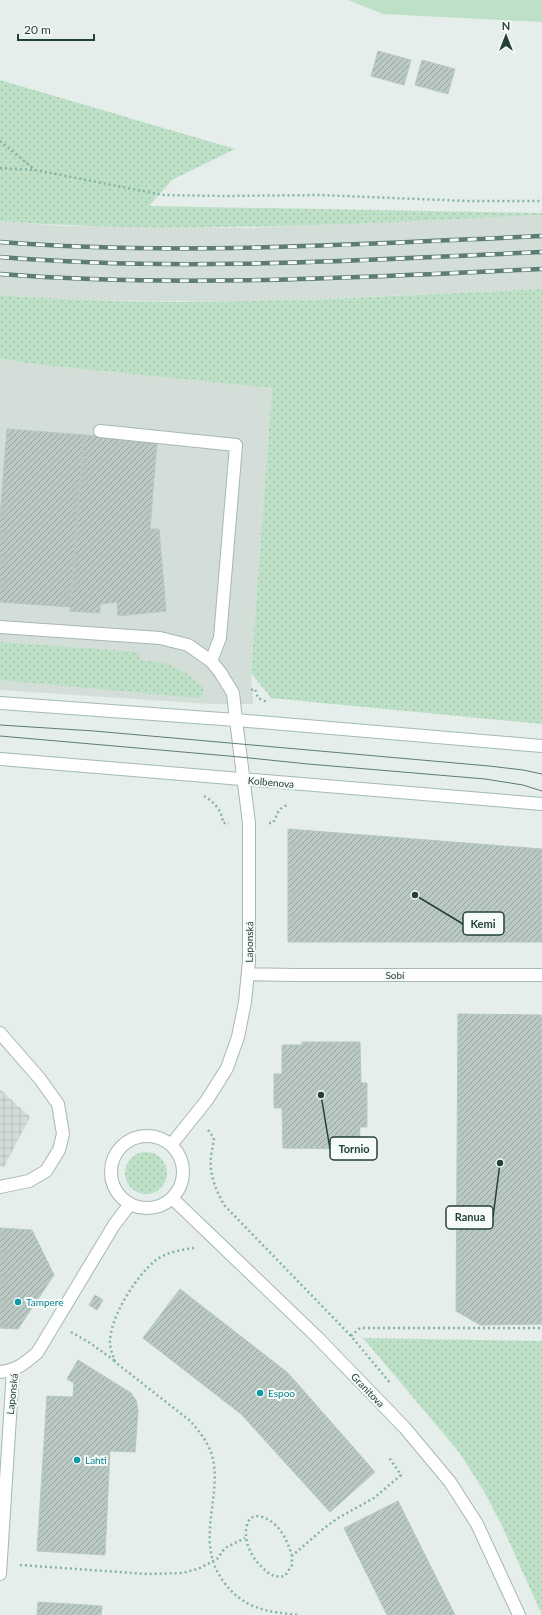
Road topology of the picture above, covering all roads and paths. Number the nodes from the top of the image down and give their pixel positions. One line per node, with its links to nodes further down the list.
1 (0, 141): 3 (path)
2 (0, 168): 3 (path)
3 (35, 170): 4 (path)
4 (542, 201)
5 (100, 431): 7 (street)
6 (0, 627): 7 (street, Laponská)
7 (211, 661): 9 (street, Laponská)
8 (0, 703): 9 (street)
9 (236, 720): 10 (street); 12 (street, Laponská)
10 (542, 746)
11 (0, 759): 12 (street, Kolbenova)
12 (242, 779): 13 (street, Kolbenova); 14 (street, Laponská)
13 (542, 804)
14 (248, 974): 15 (street, Sobí); 17 (street, Laponská)
15 (542, 975)
16 (0, 1033): 18 (street)
17 (171, 1145): 19 (street); 20 (street)
18 (0, 1187)
19 (172, 1198): 20 (street); 35 (street, Granitova)
20 (130, 1204): 26 (street, Laponská)
21 (194, 1248): 25 (path)
22 (542, 1328): 24 (path)
23 (70, 1331): 25 (path)
24 (351, 1336)
25 (115, 1362): 31 (path)
26 (12, 1370): 27 (street); 33 (street, Laponská)
27 (0, 1372)
28 (388, 1456): 30 (path)
29 (245, 1538): 30 (path); 30 (path); 31 (path)
30 (292, 1556)
31 (213, 1561): 32 (path); 34 (path)
32 (20, 1565)
33 (0, 1574)
34 (297, 1615)
35 (519, 1615)

